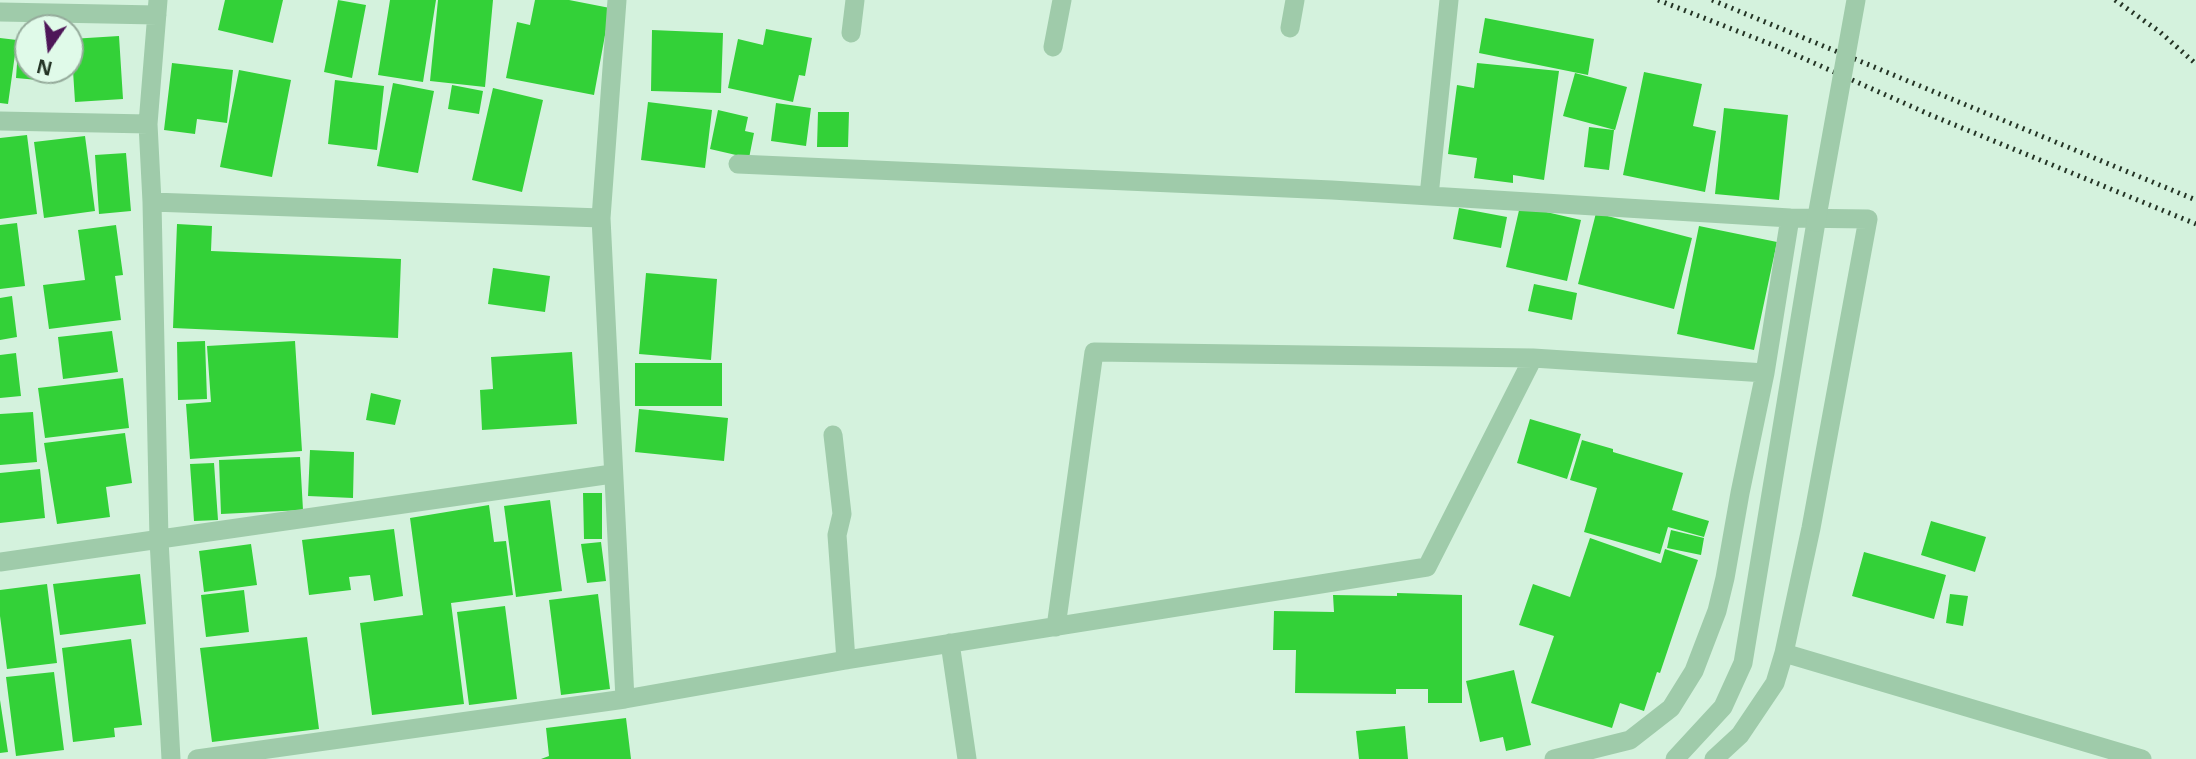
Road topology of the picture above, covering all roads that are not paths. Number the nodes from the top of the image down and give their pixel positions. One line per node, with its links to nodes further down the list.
1 (617, 0): 17 (street)
2 (855, 0): 10 (street)
3 (1062, 0): 11 (street)
4 (1295, 0): 9 (street)
5 (1449, 0): 15 (street)
6 (1856, 0): 34 (street, bridge)
7 (158, 8): 8 (street); 13 (street)
8 (0, 12)
9 (1290, 28)
10 (851, 33)
11 (1053, 47)
12 (0, 121): 13 (street)
13 (148, 124): 16 (street)
14 (738, 164): 15 (street)
15 (1429, 196): 18 (street)
16 (152, 202): 17 (street); 23 (street)
17 (601, 218): 22 (street)
18 (1790, 218): 20 (street); 27 (street)
19 (1533, 358): 20 (street); 25 (street); 25 (street)
20 (1765, 373): 33 (street)
21 (833, 435): 28 (street)
22 (612, 474): 23 (street); 29 (street)
23 (159, 540): 24 (street); 30 (street)
24 (0, 562)
25 (1056, 627): 26 (street)
26 (950, 643): 28 (street); 32 (street)
27 (1784, 653): 35 (street); 36 (street)
28 (846, 660): 29 (street)
29 (625, 699): 31 (street)
30 (171, 759)
31 (197, 759)
32 (967, 759)
33 (1554, 759)
34 (1675, 759)
35 (1714, 759)
36 (2142, 759)

